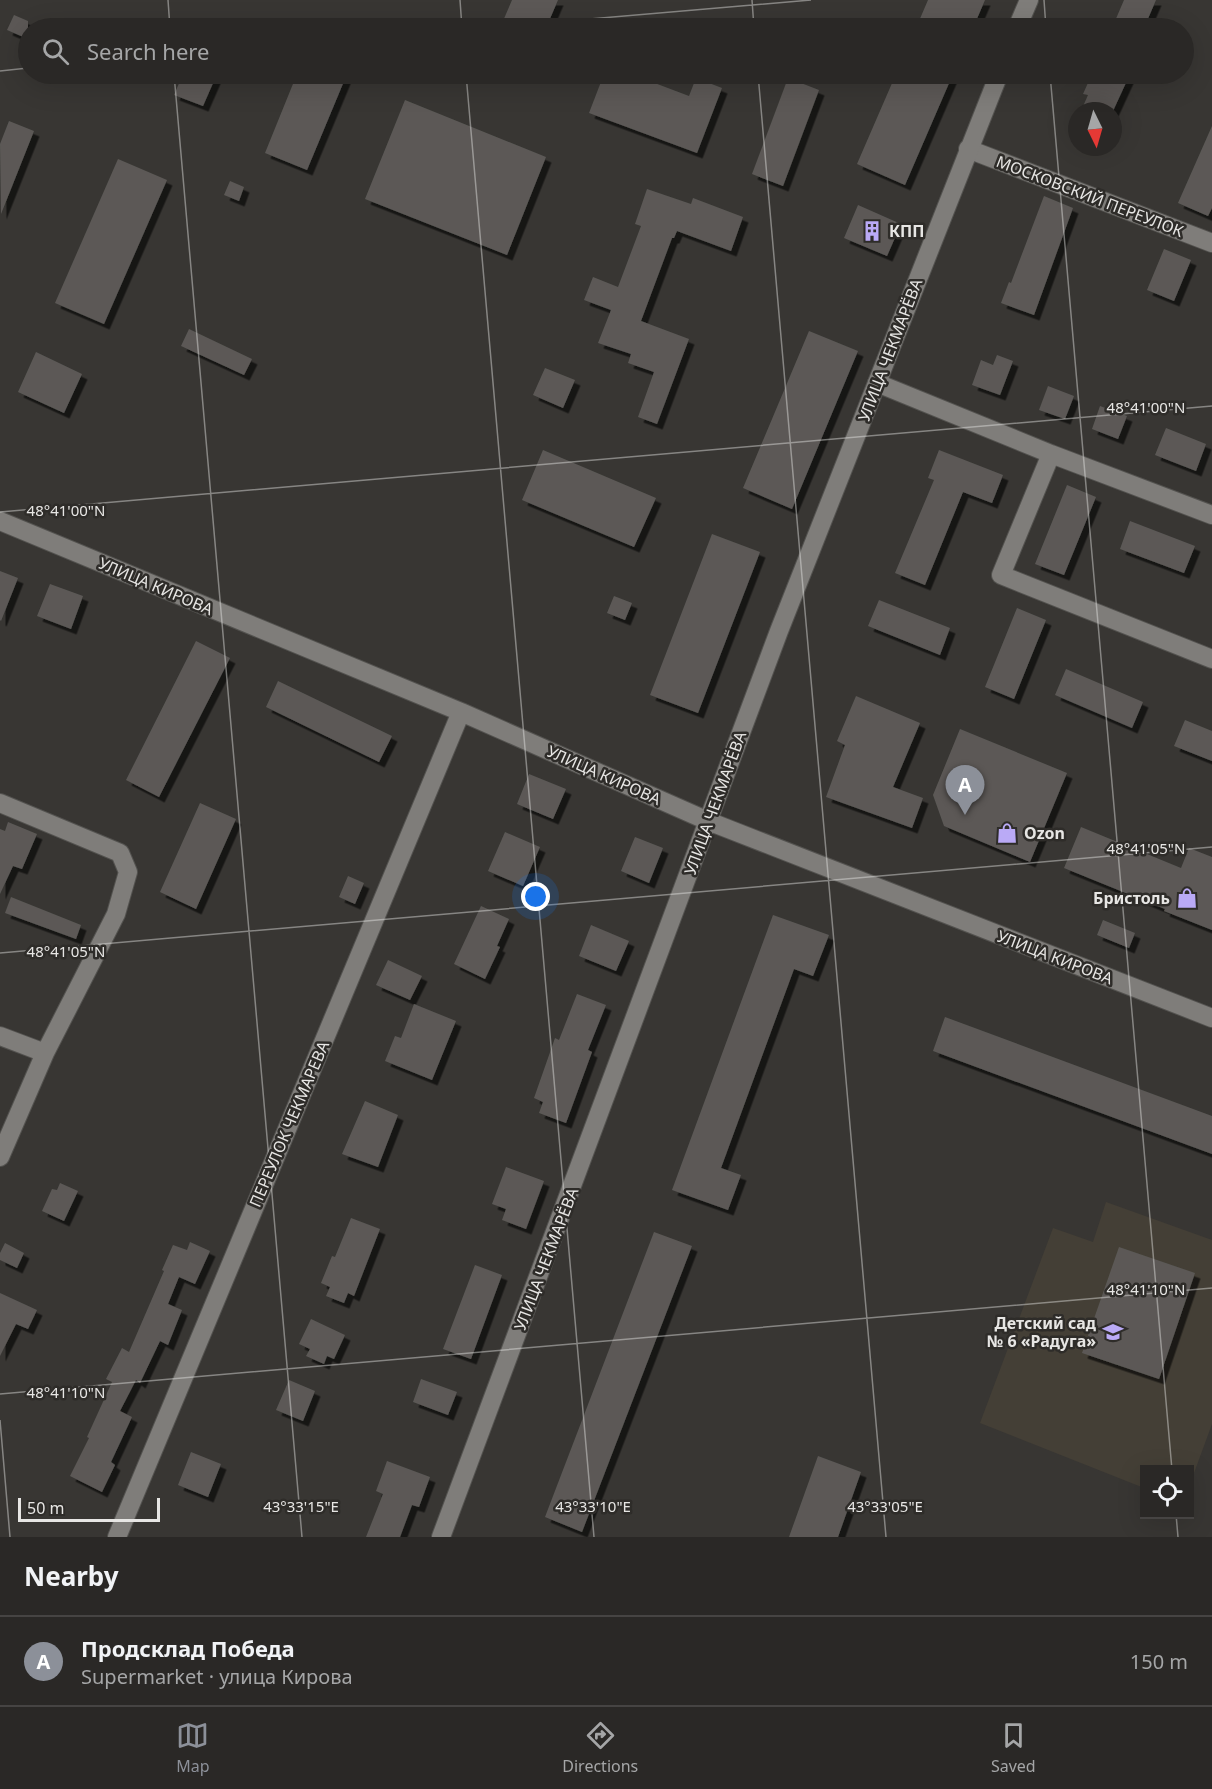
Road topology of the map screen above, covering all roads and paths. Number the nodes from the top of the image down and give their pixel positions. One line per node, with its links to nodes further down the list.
1 (1029, 0): 2 (street)
2 (1021, 18)
3 (995, 84): 4 (street, УЛИЦА ЧЕКМАРЁВА)
4 (968, 149): 5 (street, МОСКОВСКИЙ ПЕРЕУЛОК); 6 (street, УЛИЦА ЧЕКМАРЁВА)
5 (1212, 243)
6 (877, 383): 7 (street); 13 (street, УЛИЦА ЧЕКМАРЁВА)
7 (1052, 454): 8 (street); 10 (street)
8 (1212, 515)
9 (0, 521): 11 (street, УЛИЦА КИРОВА)
10 (1212, 659)
11 (461, 712): 13 (street, УЛИЦА КИРОВА); 18 (street, ПЕРЕУЛОК ЧЕКМАРЕВА)
12 (0, 803): 16 (street)
13 (708, 820): 14 (street, УЛИЦА КИРОВА); 19 (street, УЛИЦА ЧЕКМАРЁВА)
14 (1212, 1018)
15 (0, 1036): 16 (street)
16 (45, 1053): 17 (street)
17 (0, 1157)
18 (117, 1537)
19 (441, 1537)

